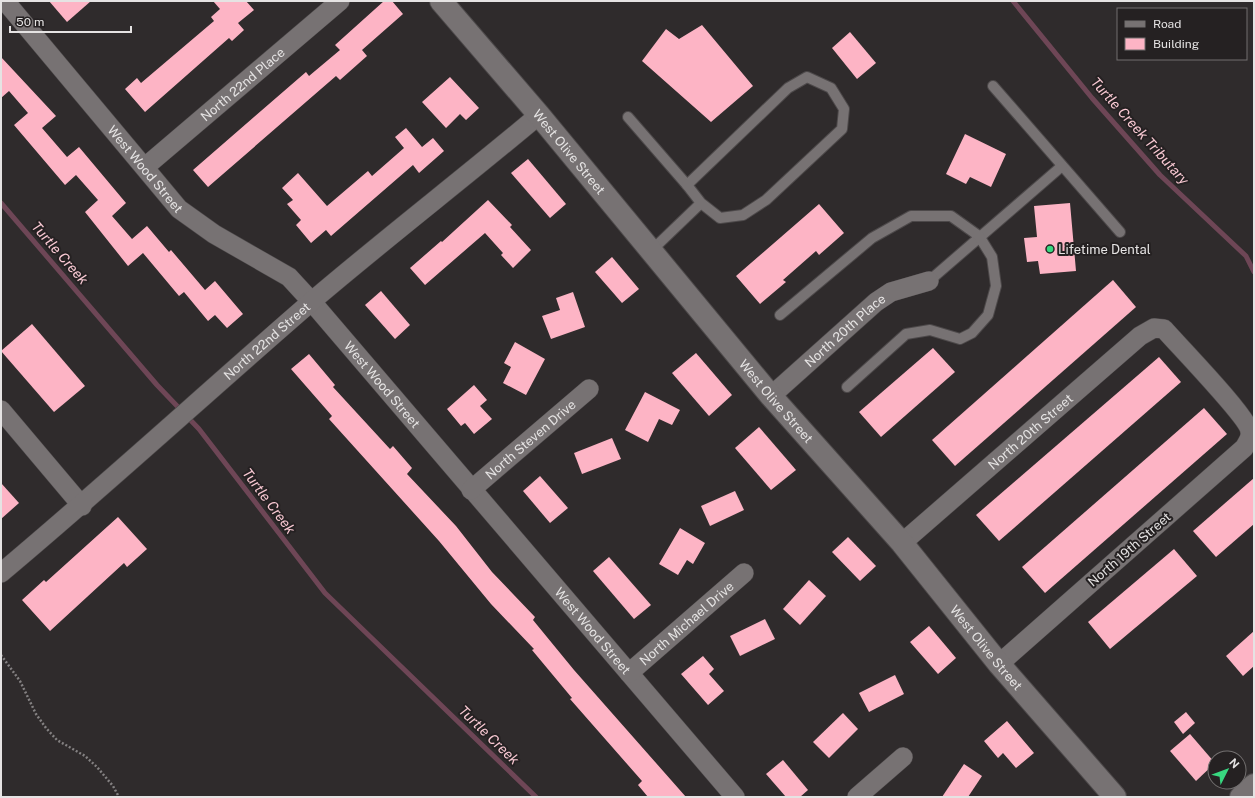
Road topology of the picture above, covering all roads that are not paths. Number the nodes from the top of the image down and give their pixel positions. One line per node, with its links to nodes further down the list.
1 (5, 1): 8 (street, West Wood Street)
2 (340, 1): 8 (street, North 22nd Place)
3 (441, 1): 5 (main road, West Olive Street)
4 (994, 86): 7 (lane)
5 (539, 116): 13 (main road, West Olive Street); 15 (street, North 22nd Street)
6 (628, 117): 9 (lane)
7 (1062, 166): 11 (lane); 12 (lane)
8 (145, 167): 15 (street, West Wood Street)
9 (687, 185): 10 (lane); 10 (lane)
10 (701, 203): 13 (lane)
11 (1120, 232)
12 (979, 236): 14 (lane); 16 (lane); 18 (lane)
13 (651, 252): 20 (main road, West Olive Street)
14 (929, 281): 20 (street, North 20th Place)
15 (312, 302): 22 (street, West Wood Street); 23 (street, North 22nd Street)
16 (780, 315)
17 (1164, 329): 24 (street, North 20th Street); 27 (street, North 19th Street)
18 (847, 387)
19 (589, 389): 22 (street, North Steven Drive)
20 (770, 396): 24 (main road, West Olive Street)
21 (1, 410): 23 (street)
22 (471, 490): 28 (street, West Wood Street)
23 (82, 506): 25 (street, North 22nd Street)
24 (902, 544): 27 (main road, West Olive Street)
25 (1, 573)
26 (744, 573): 28 (street, North Michael Drive)
27 (999, 664): 33 (main road, West Olive Street)
28 (629, 673): 31 (street, West Wood Street)
29 (903, 757): 32 (street)
30 (1254, 785): 34 (main road)
31 (735, 797)
32 (857, 797)
33 (1115, 797)
34 (1241, 797)

